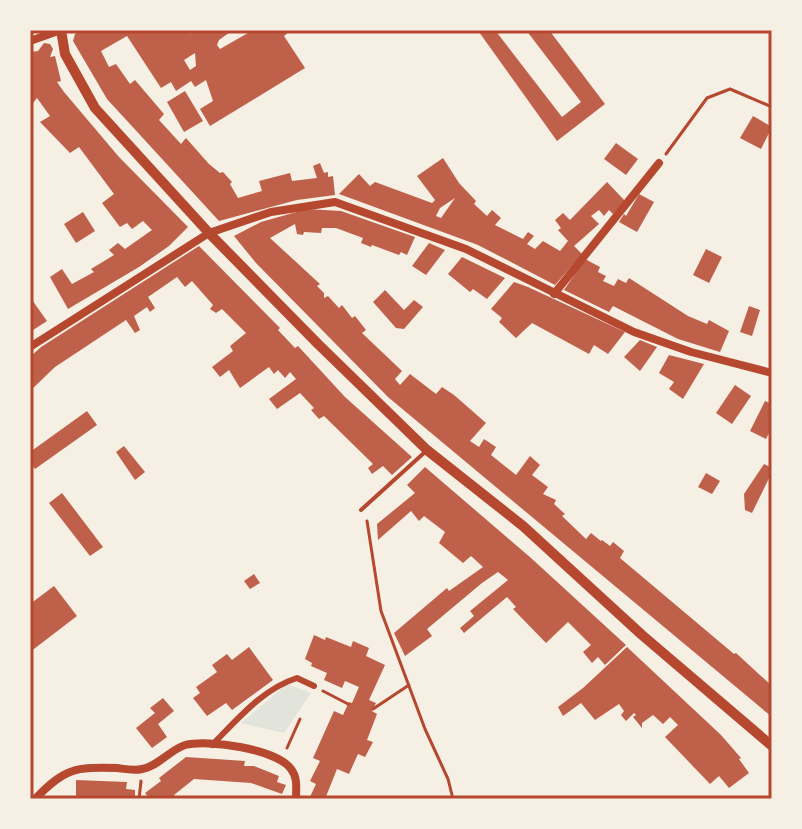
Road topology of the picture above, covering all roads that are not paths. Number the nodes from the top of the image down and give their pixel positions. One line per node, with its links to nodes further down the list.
1 (61, 30): 2 (street); 4 (street)
2 (30, 41)
3 (659, 163): 5 (street)
4 (209, 233): 5 (street); 6 (street); 8 (street)
5 (554, 294): 7 (street)
6 (30, 347)
7 (772, 373)
8 (427, 450): 9 (lane); 12 (street)
9 (363, 508)
10 (314, 686): 11 (street)
11 (212, 745): 13 (street); 14 (street)
12 (772, 746)
13 (35, 799)
14 (296, 799)

